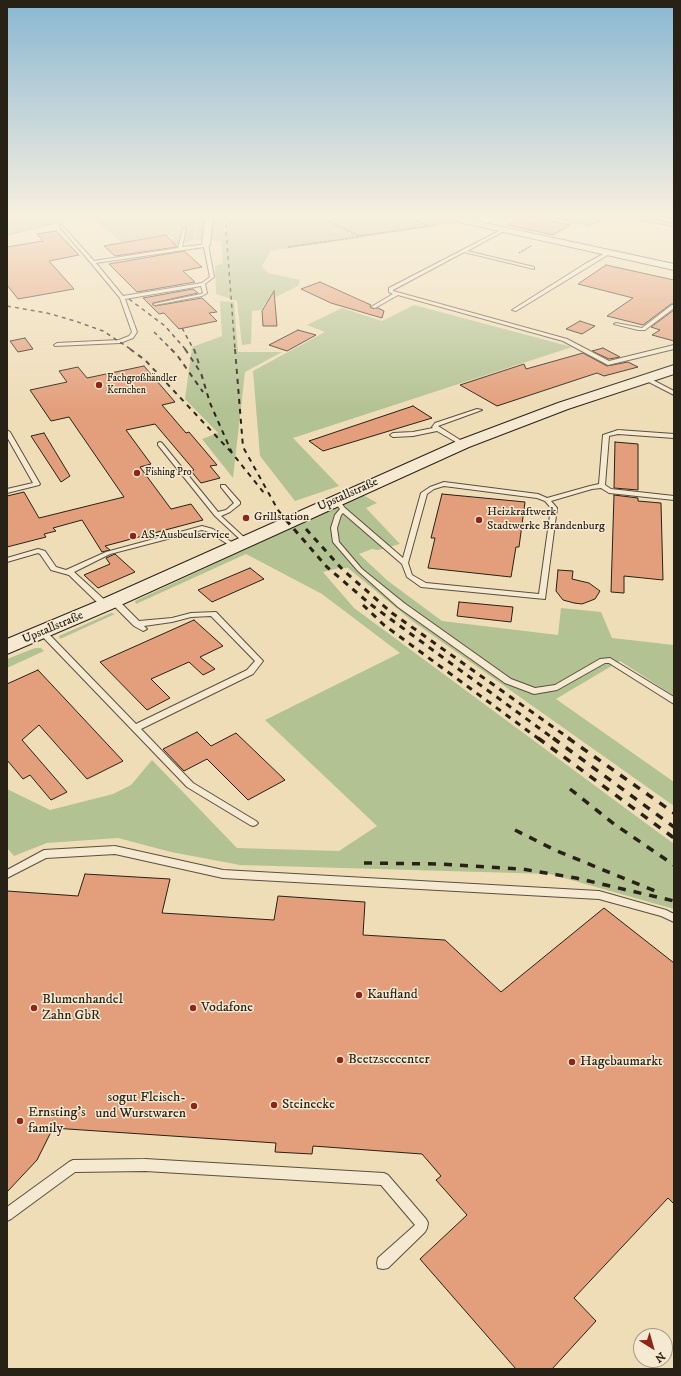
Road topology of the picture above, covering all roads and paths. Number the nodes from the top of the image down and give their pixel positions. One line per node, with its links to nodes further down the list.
1 (108, 280): 7 (lane)
2 (208, 280): 5 (lane)
3 (405, 280): 6 (lane)
4 (562, 280): 11 (lane)
5 (203, 284): 7 (lane); 8 (lane)
6 (396, 294): 10 (lane); 14 (lane)
7 (122, 298): 13 (lane)
8 (155, 304)
9 (674, 306): 12 (lane)
10 (373, 307)
11 (514, 310)
12 (616, 324)
13 (56, 345)
14 (674, 347)
15 (674, 369): 16 (street, Upstallstraße)
16 (645, 378): 17 (lane); 24 (street, Upstallstraße)
17 (674, 393)
18 (479, 410): 19 (lane)
19 (438, 429): 21 (lane); 24 (lane)
20 (7, 432): 27 (lane)
21 (393, 435)
22 (674, 436): 26 (lane)
23 (160, 444): 31 (lane)
24 (463, 444): 30 (street, Upstallstraße)
25 (223, 486): 31 (lane)
26 (602, 486): 28 (lane); 29 (lane)
27 (7, 491)
28 (674, 498)
29 (547, 500): 34 (lane); 34 (lane)
30 (340, 504): 32 (street, Upstallstraße); 34 (lane); 39 (lane)
31 (217, 514): 32 (lane)
32 (240, 544): 35 (lane); 36 (street, Upstallstraße)
33 (7, 560): 35 (lane)
34 (405, 563)
35 (71, 573): 36 (lane)
36 (109, 603): 37 (street, Upstallstraße); 40 (lane)
37 (42, 632): 38 (street, Upstallstraße); 40 (lane)
38 (7, 648)
39 (674, 701)
40 (135, 728): 41 (lane)
41 (253, 823)
42 (7, 874): 43 (lane)
43 (674, 918)
44 (7, 1215): 45 (lane)
45 (383, 1263)

